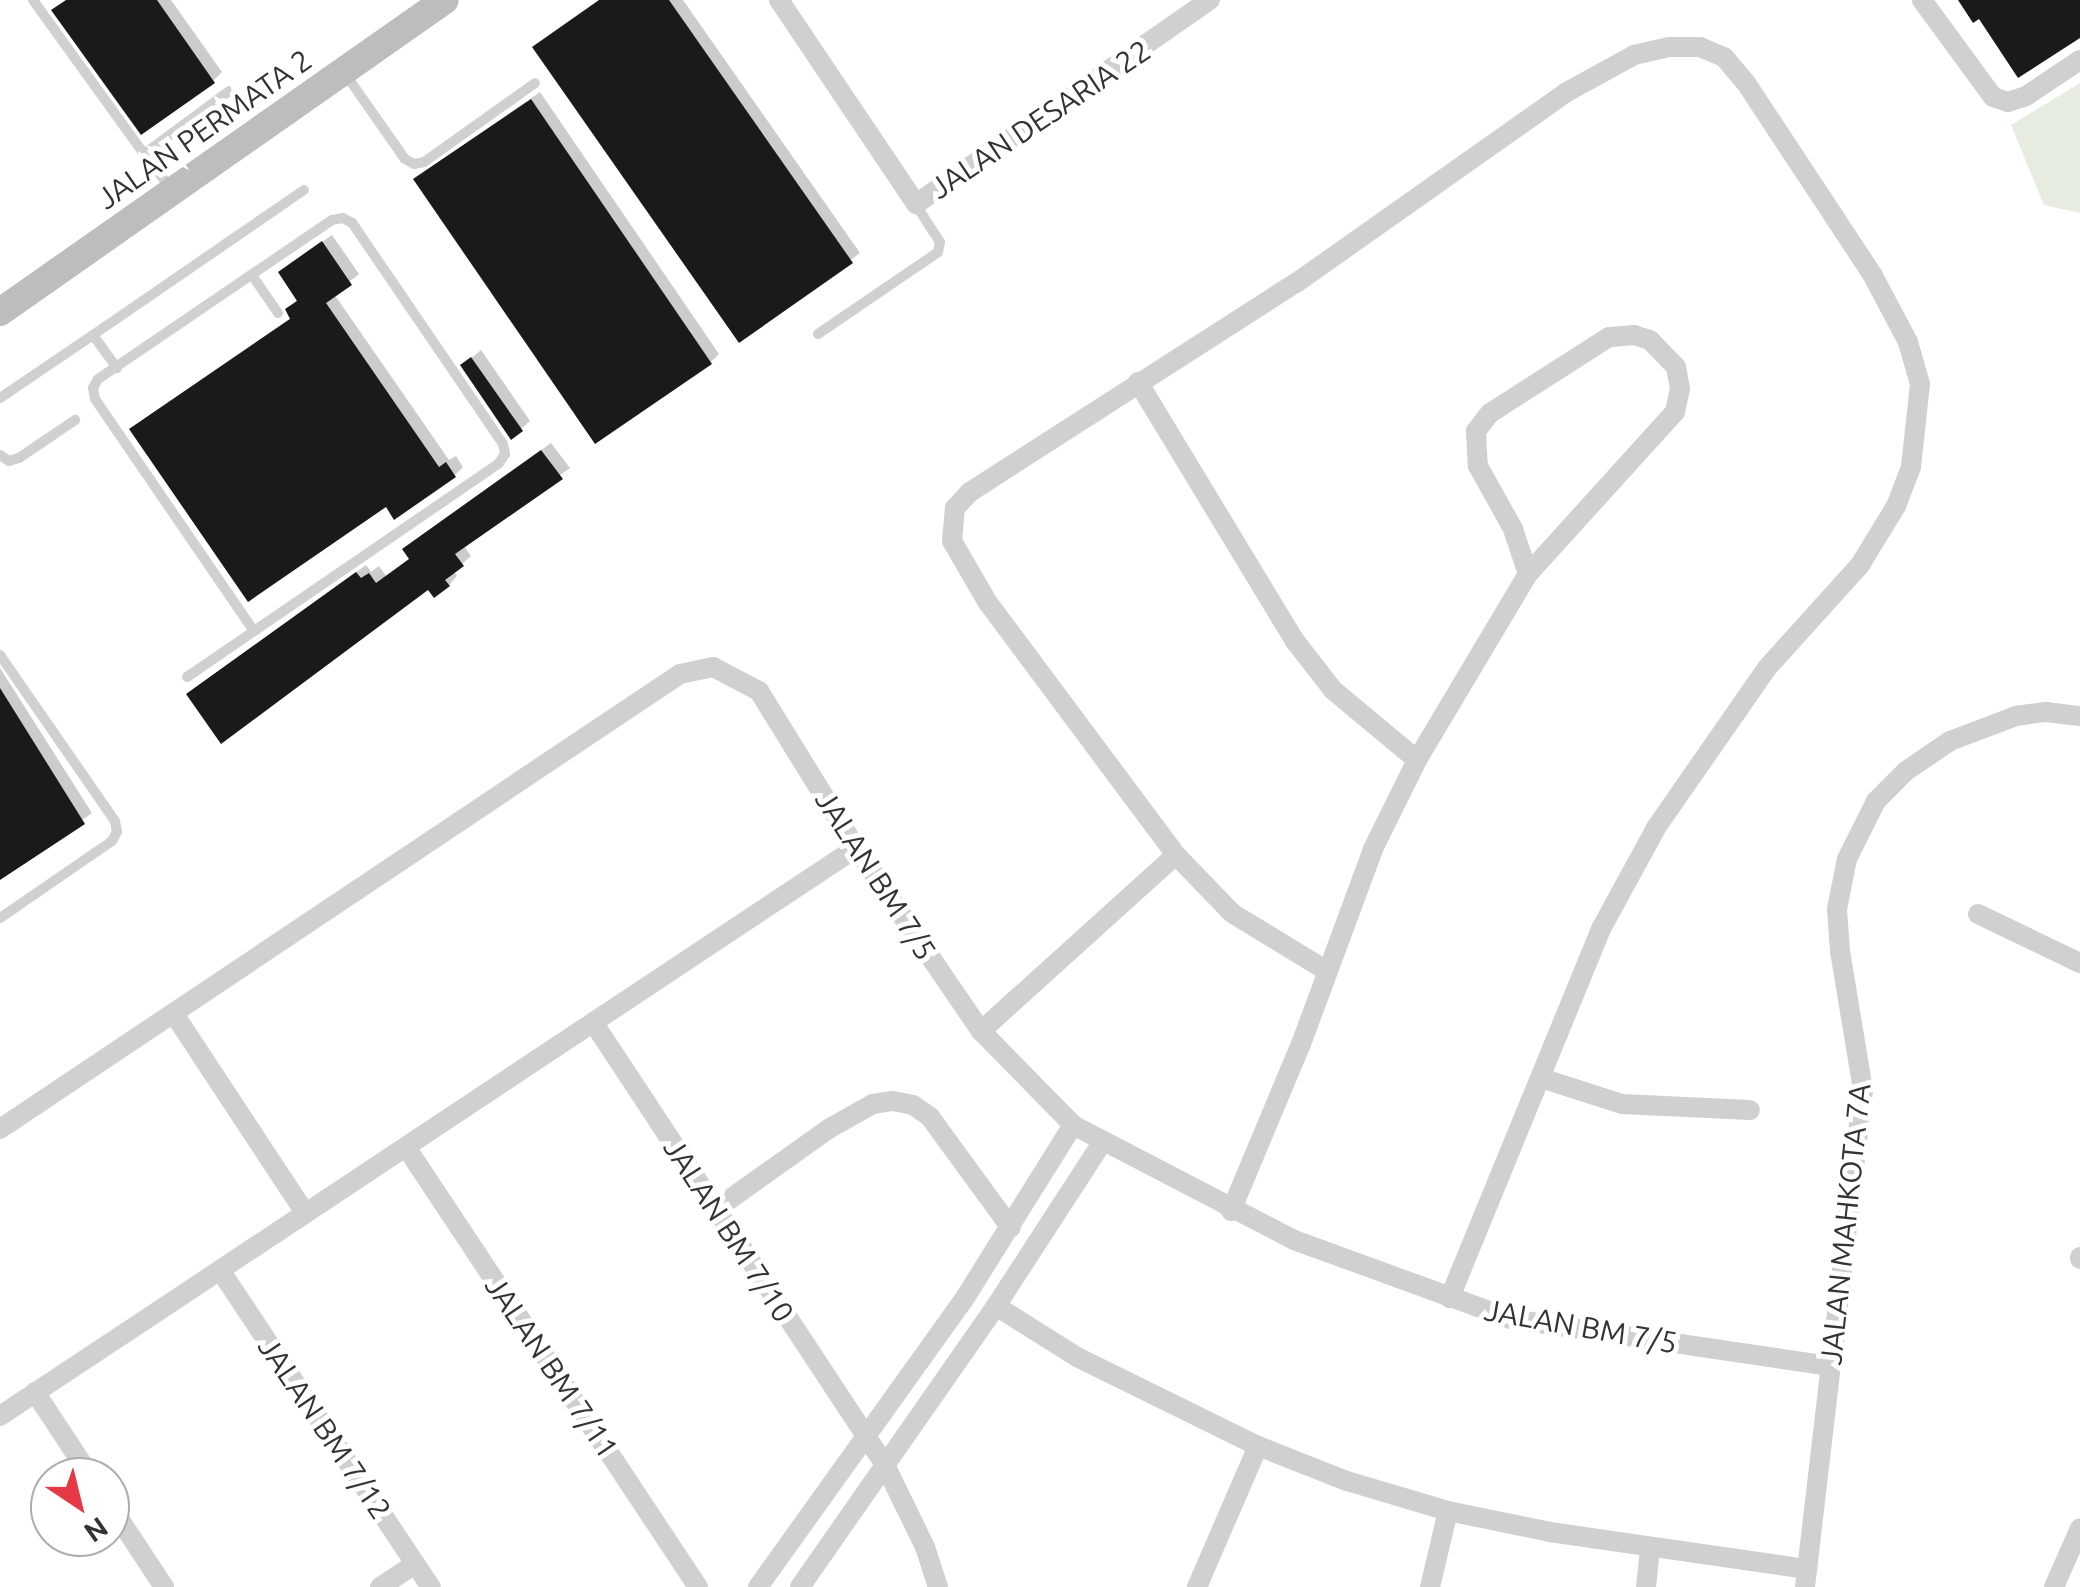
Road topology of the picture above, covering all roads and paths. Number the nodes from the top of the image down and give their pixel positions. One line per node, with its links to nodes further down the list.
1 (32, 0): 10 (lane)
2 (445, 0): 7 (street, JALAN PERMATA 2)
3 (779, 0): 13 (street)
4 (1210, 0): 13 (street, JALAN DESARIA 22)
5 (1922, 0): 6 (street)
6 (2080, 60)
7 (343, 72): 8 (lane); 12 (street, JALAN PERMATA 2)
8 (535, 83)
9 (229, 91): 10 (lane)
10 (144, 154): 12 (lane)
11 (304, 190): 18 (lane)
12 (173, 191): 15 (street, JALAN PERMATA 2)
13 (916, 204): 17 (lane)
14 (252, 275): 16 (lane); 19 (lane); 25 (lane)
15 (0, 312)
16 (278, 314)
17 (818, 334)
18 (93, 335): 19 (lane); 21 (lane)
19 (118, 368): 25 (lane)
20 (1138, 382): 29 (street); 31 (street); 39 (street)
21 (0, 398)
22 (74, 420): 23 (lane)
23 (0, 455)
24 (1528, 574): 24 (street); 29 (street)
25 (254, 631): 27 (lane)
26 (0, 656): 33 (lane)
27 (187, 677)
28 (2080, 716): 52 (street, JALAN MAHKOTA 7A)
29 (1417, 760): 35 (street)
30 (856, 848): 36 (street, JALAN BM 7/5); 37 (street); 38 (street, JALAN BM 7/5)
31 (1176, 855): 35 (street); 38 (street)
32 (1978, 914): 34 (street)
33 (0, 918)
34 (2080, 963)
35 (1326, 971): 46 (street)
36 (174, 1014): 42 (street, JALAN BM 7/5); 47 (street)
37 (592, 1022): 44 (street); 45 (street, JALAN BM 7/10)
38 (981, 1030): 41 (street, JALAN BM 7/5)
39 (1540, 1078): 40 (street); 50 (street)
40 (1750, 1110)
41 (1073, 1125): 43 (street, JALAN BM 7/5); 48 (street)
42 (0, 1129)
43 (1102, 1142): 46 (street, JALAN BM 7/5); 51 (street)
44 (406, 1146): 47 (street); 68 (street, JALAN BM 7/11)
45 (716, 1209): 48 (street); 55 (street, JALAN BM 7/10)
46 (1231, 1211): 50 (street, JALAN BM 7/5)
47 (306, 1213): 49 (street)
48 (1011, 1228): 55 (street)
49 (220, 1270): 53 (street); 63 (street, JALAN BM 7/12)
50 (1450, 1298): 52 (street, JALAN BM 7/5)
51 (996, 1306): 56 (street); 58 (street)
52 (1830, 1366): 64 (street, JALAN MAHKOTA 7A)
53 (35, 1392): 54 (street); 57 (street)
54 (0, 1416)
55 (865, 1439): 58 (street, JALAN BM 7/10); 69 (street)
56 (1258, 1446): 59 (street); 72 (street)
57 (79, 1457)
58 (884, 1465): 70 (street); 71 (street, JALAN BM 7/10)
59 (1448, 1511): 62 (street); 73 (street)
60 (2080, 1528): 75 (street)
61 (130, 1535): 65 (street)
62 (1650, 1548): 64 (street); 74 (street)
63 (415, 1564): 66 (street); 67 (street, JALAN BM 7/12)
64 (1806, 1578)
65 (164, 1587)
66 (380, 1587)
67 (431, 1587)
68 (698, 1587)
69 (758, 1587)
70 (800, 1587)
71 (938, 1587)
72 (1197, 1587)
73 (1430, 1587)
74 (1646, 1587)
75 (2054, 1587)

